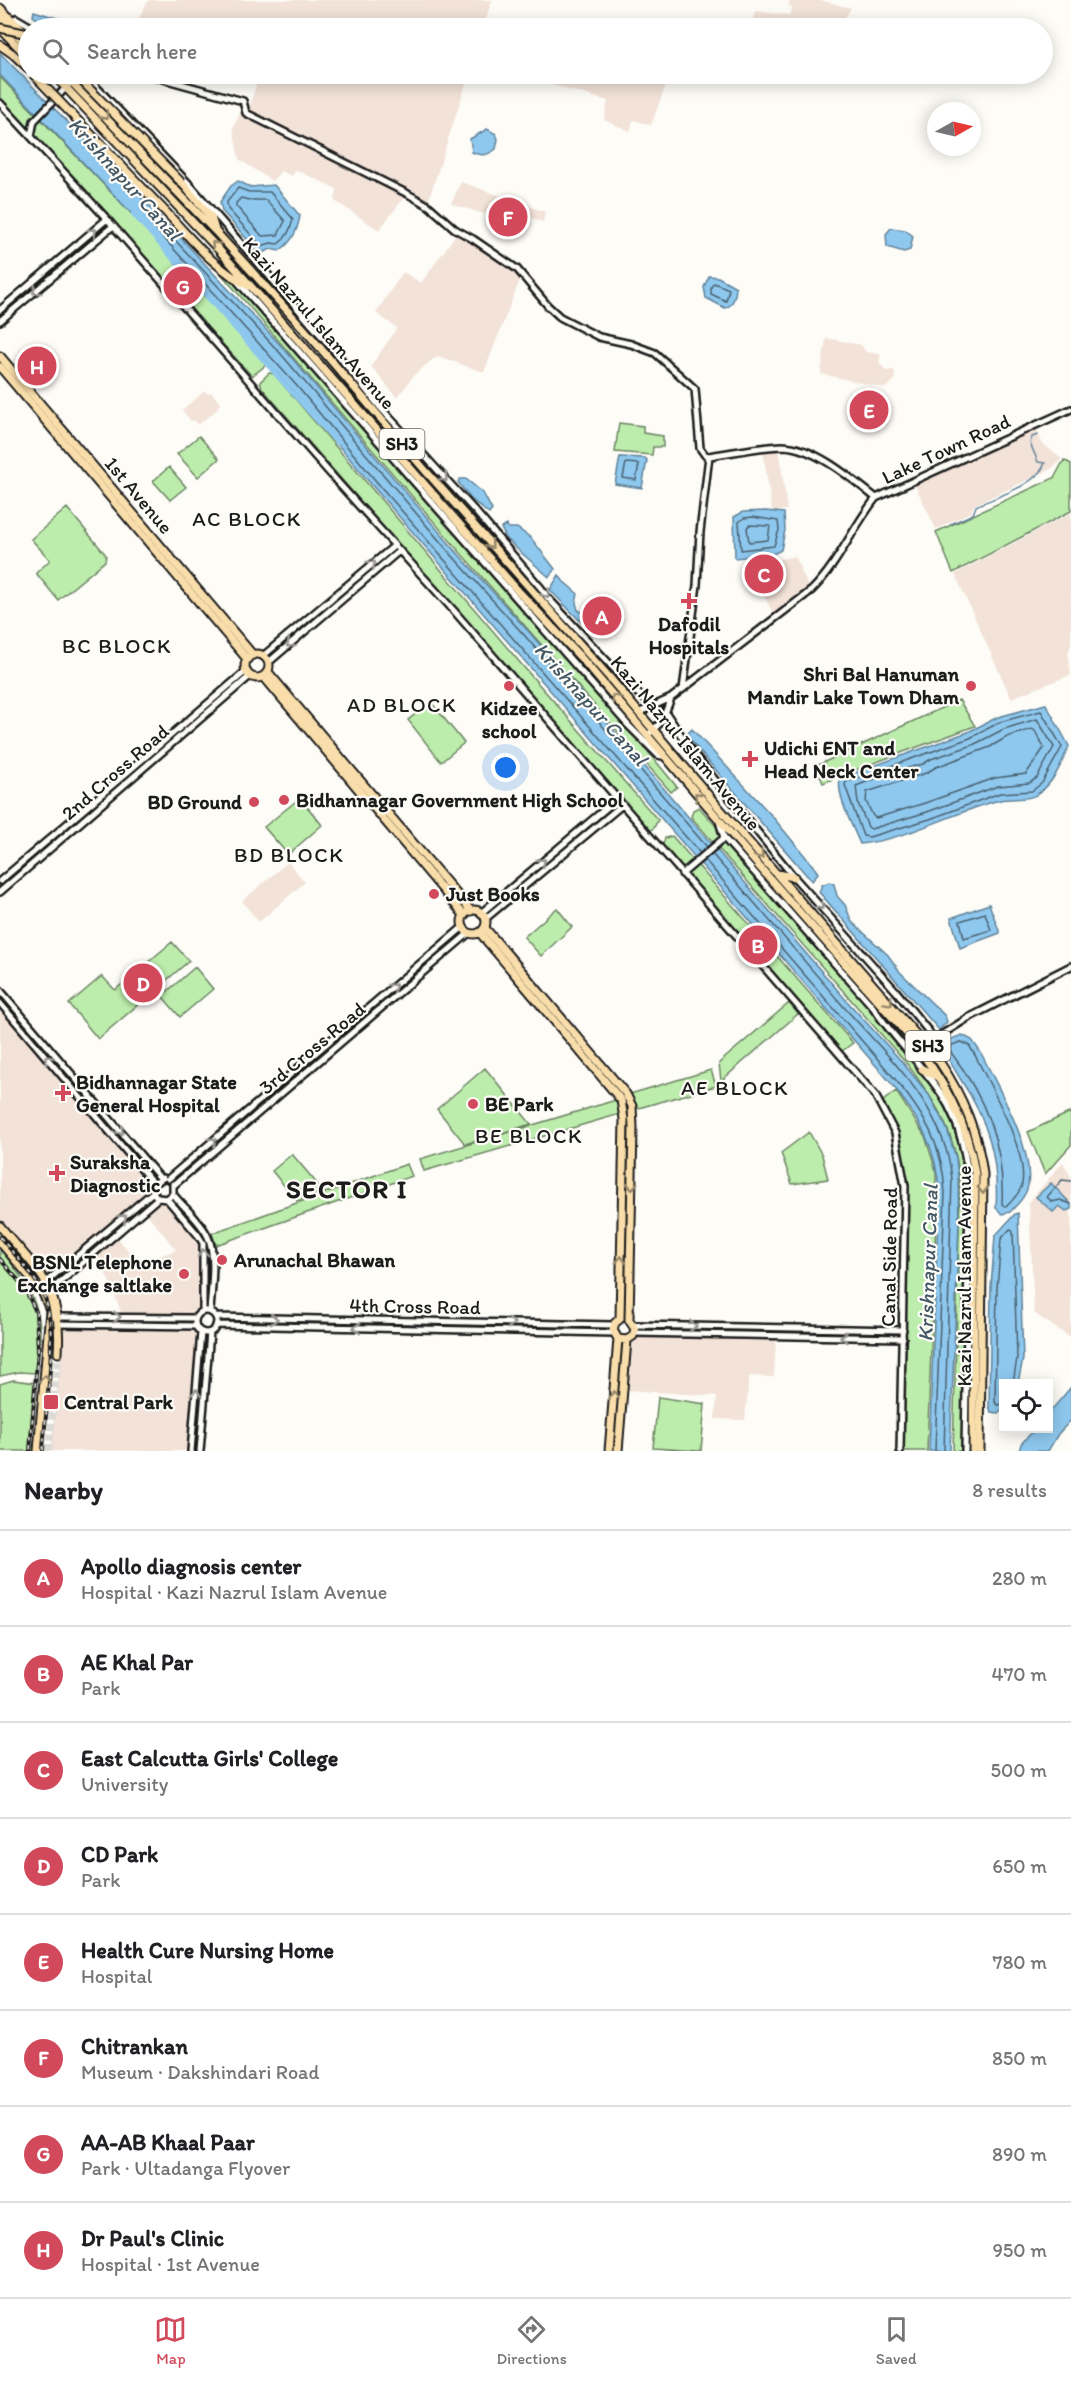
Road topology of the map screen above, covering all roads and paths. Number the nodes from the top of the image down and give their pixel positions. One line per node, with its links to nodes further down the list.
1 (0, 8): 2 (main road)
2 (6, 21): 3 (main road)
3 (18, 39)
4 (0, 45): 5 (main road)
5 (18, 59)
6 (43, 84): 21 (main road, SH3, bridge)
7 (62, 84): 13 (main road, Kazi Nazrul Islam Avenue)
8 (69, 84): 13 (street)
9 (75, 84): 18 (main road, Kazi Nazrul Islam Avenue, one-way to 18)
10 (88, 84): 18 (main road, SH3, bridge)
11 (89, 84): 23 (street, Kazi Nazrul Islam Avenue)
12 (183, 84): 31 (street)
13 (66, 88): 15 (street); 22 (main road, Kazi Nazrul Islam Avenue, one-way to 13)
14 (0, 103): 15 (street, Canal Side Road)
15 (31, 136): 16 (street, Canal Side Road)
16 (108, 219): 17 (street, Canal Side Road); 19 (street, one-way to 16)
17 (113, 226): 20 (street); 33 (street, Canal Side Road)
18 (216, 232): 24 (main road, Kazi Nazrul Islam Avenue / SH3)
19 (59, 262): 20 (street); 25 (street)
20 (63, 267): 26 (street, one-way to 26)
21 (235, 279): 22 (main road, SH3); 52 (street, Kazi Nazrul Islam Avenue)
22 (254, 289): 42 (main road, Kazi Nazrul Islam Avenue / SH3)
23 (285, 294): 24 (main road); 48 (street, Kazi Nazrul Islam Avenue, one-way to 48)
24 (278, 300): 39 (main road, Kazi Nazrul Islam Avenue / SH3, one-way to 39)
25 (0, 310)
26 (0, 321)
27 (0, 356): 29 (main road, 1st Avenue)
28 (0, 367): 29 (main road, 1st Avenue)
29 (31, 398): 40 (main road, 1st Avenue)
30 (1071, 409): 32 (street, Lake Town Road)
31 (709, 456): 32 (street); 45 (street)
32 (876, 498): 45 (street, Lake Town Road)
33 (394, 546): 34 (street, Canal Side Road); 35 (street, one-way to 33)
34 (399, 551): 36 (street); 54 (street, Canal Side Road)
35 (346, 586): 36 (street); 37 (street)
36 (351, 592): 38 (street)
37 (310, 616): 38 (street); 41 (street)
38 (315, 623): 41 (street, one-way to 41)
39 (588, 654): 42 (main road); 49 (main road, Kazi Nazrul Islam Avenue / SH3)
40 (250, 657): 41 (main road); 43 (main road)
41 (266, 659): 44 (main road)
42 (583, 660): 51 (main road, Kazi Nazrul Islam Avenue / SH3, one-way to 42)
43 (248, 674): 44 (main road); 47 (street, 2nd Cross Road)
44 (266, 675): 69 (main road)
45 (683, 689): 46 (street, Lake Town Road)
46 (671, 698): 48 (street, Lake Town Road); 50 (street)
47 (217, 701): 53 (street, 2nd Cross Road); 53 (street, 2nd Cross Road)
48 (653, 706): 49 (street, Lake Town Road)
49 (639, 713): 51 (main road, Kazi Nazrul Islam Avenue / SH3)
50 (666, 713): 51 (street); 65 (street)
51 (651, 733): 52 (main road, Kazi Nazrul Islam Avenue / SH3); 64 (main road, Kazi Nazrul Islam Avenue / SH3, one-way to 64)
52 (666, 756): 56 (main road, Kazi Nazrul Islam Avenue / SH3, one-way to 52)
53 (118, 785): 59 (street, 2nd Cross Road); 61 (street, 2nd Cross Road)
54 (617, 799): 55 (street, Canal Side Road); 58 (street)
55 (622, 805): 60 (street); 62 (street, Canal Side Road)
56 (718, 819): 57 (street); 78 (main road, Kazi Nazrul Islam Avenue / SH3)
57 (723, 839): 62 (street); 78 (street)
58 (564, 843): 60 (street); 63 (street, one-way to 58)
59 (40, 847): 61 (street); 67 (street, 2nd Cross Road)
60 (570, 849): 66 (street)
61 (45, 853): 68 (street, 2nd Cross Road)
62 (684, 872): 134 (street, Canal Side Road)
63 (527, 874): 66 (street); 70 (street)
64 (777, 874): 65 (main road); 76 (main road, Kazi Nazrul Islam Avenue / SH3)
65 (794, 878): 87 (street, one-way to 87)
66 (532, 880): 70 (street)
67 (0, 881)
68 (0, 892)
69 (468, 913): 70 (main road); 71 (main road)
70 (483, 916): 72 (main road)
71 (466, 930): 72 (main road); 73 (street, 3rd Cross Road); 74 (street, 3rd Cross Road)
72 (482, 930): 84 (main road)
73 (444, 944): 74 (street); 77 (street, 3rd Cross Road)
74 (449, 951): 79 (street, 3rd Cross Road)
75 (1071, 966): 87 (street)
76 (863, 972): 78 (main road); 88 (main road, Kazi Nazrul Islam Avenue / SH3, one-way to 88)
77 (407, 975): 79 (street); 81 (street, 3rd Cross Road, one-way to 77)
78 (855, 980): 90 (street); 92 (main road, Kazi Nazrul Islam Avenue / SH3)
79 (412, 982): 83 (street, 3rd Cross Road)
80 (0, 990): 85 (street)
81 (379, 1000): 83 (street); 89 (street, 3rd Cross Road)
82 (0, 1003): 86 (street)
83 (384, 1006): 91 (street, 3rd Cross Road)
84 (554, 1014): 96 (main road); 98 (main road)
85 (35, 1031): 86 (street); 93 (street)
86 (28, 1037): 94 (street, one-way to 86)
87 (933, 1041): 88 (street)
88 (933, 1053): 153 (main road, Kazi Nazrul Islam Avenue / SH3, one-way to 153)
89 (303, 1065): 91 (street); 95 (street, 3rd Cross Road)
90 (922, 1069): 92 (main road); 151 (street)
91 (308, 1071): 97 (street, 3rd Cross Road)
92 (938, 1077): 152 (main road, Kazi Nazrul Islam Avenue / SH3)
93 (79, 1082): 94 (street); 103 (street, one-way to 103)
94 (72, 1088): 105 (street)
95 (261, 1100): 97 (street); 99 (street, 3rd Cross Road)
96 (632, 1106): 98 (main road); 102 (main road)
97 (266, 1107): 100 (street, 3rd Cross Road)
98 (623, 1108): 101 (main road)
99 (228, 1128): 100 (street); 104 (street, 3rd Cross Road, one-way to 99)
100 (233, 1135): 106 (street, 3rd Cross Road)
101 (623, 1166): 102 (main road); 114 (main road)
102 (632, 1166): 115 (main road, one-way to 115)
103 (160, 1178): 104 (street); 105 (street)
104 (168, 1179): 106 (street)
105 (154, 1184): 107 (street)
106 (174, 1185): 108 (street)
107 (153, 1192): 109 (street); 112 (street, one-way to 107)
108 (173, 1194): 110 (street); 120 (street)
109 (158, 1198): 110 (street); 113 (street)
110 (167, 1199): 119 (street, one-way to 110)
111 (0, 1226): 117 (main road)
112 (108, 1231): 113 (street); 117 (street)
113 (113, 1237): 118 (street)
114 (622, 1238): 115 (main road); 124 (main road, one-way to 114)
115 (631, 1238): 131 (main road)
116 (0, 1242): 125 (main road)
117 (46, 1282): 118 (main road)
118 (51, 1290): 125 (main road)
119 (203, 1311): 120 (street); 122 (street)
120 (210, 1312): 121 (street)
121 (216, 1317): 123 (street, 4th Cross Road); 128 (street)
122 (195, 1318): 125 (street, one-way to 122); 129 (street)
123 (256, 1318): 126 (street, 4th Cross Road, one-way to 126); 130 (street)
124 (620, 1319): 131 (main road); 138 (main road)
125 (55, 1320): 129 (street); 142 (main road); 145 (main road, one-way to 125)
126 (461, 1322): 127 (street, 4th Cross Road, one-way to 127); 133 (street); 133 (street)
127 (567, 1324): 137 (street); 137 (street); 138 (street, 4th Cross Road)
128 (216, 1325): 130 (street, 4th Cross Road); 136 (street)
129 (196, 1326): 135 (street)
130 (256, 1326): 133 (street, 4th Cross Road, one-way to 130)
131 (632, 1326): 132 (street, one-way to 132); 139 (street); 141 (main road)
132 (803, 1328): 134 (street); 139 (street)
133 (461, 1330): 137 (street, 4th Cross Road)
134 (903, 1330): 140 (street, Canal Side Road)
135 (201, 1332): 136 (street); 143 (street)
136 (210, 1332): 144 (street)
137 (566, 1332): 138 (street, 4th Cross Road)
138 (615, 1332): 141 (main road); 148 (main road, one-way to 138)
139 (803, 1336): 140 (street, one-way to 139)
140 (903, 1338): 150 (street, Canal Side Road)
141 (627, 1340): 149 (main road)
142 (58, 1353)
143 (198, 1366): 144 (street); 146 (street, one-way to 143)
144 (206, 1367): 147 (street)
145 (38, 1451)
146 (191, 1451)
147 (200, 1451)
148 (609, 1451)
149 (618, 1451)
150 (900, 1451)
151 (965, 1451)
152 (973, 1451)
153 (980, 1451)

